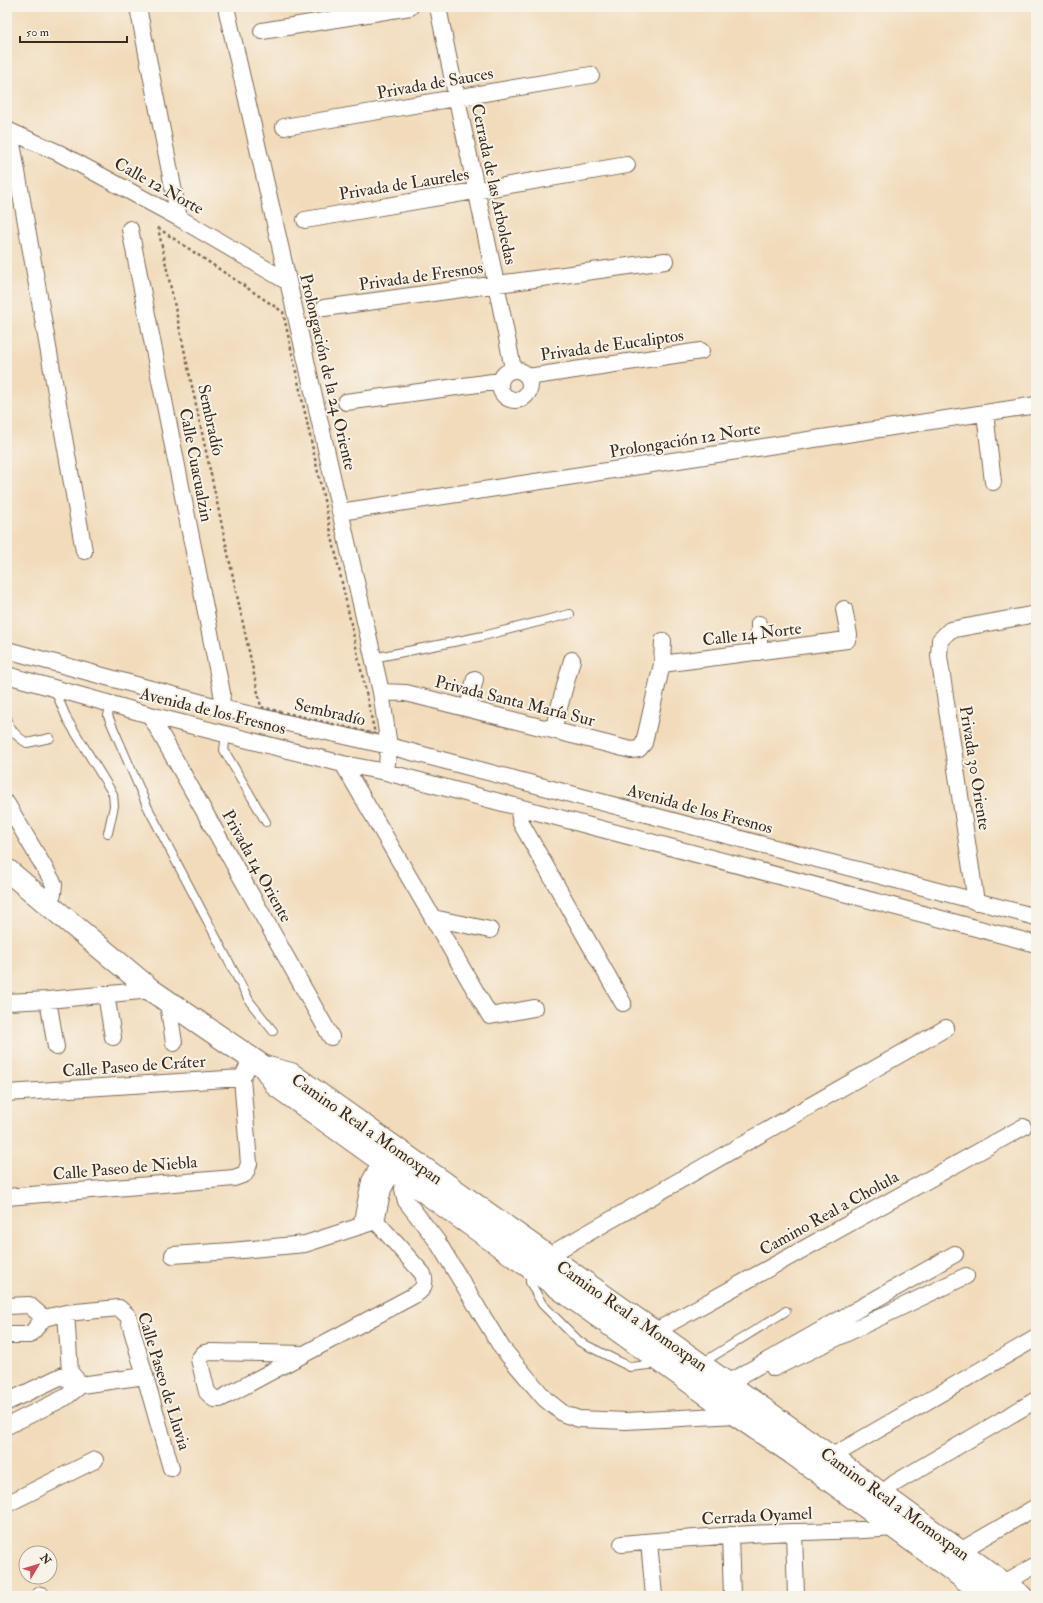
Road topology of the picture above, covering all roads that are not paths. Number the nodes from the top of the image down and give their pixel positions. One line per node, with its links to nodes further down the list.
1 (138, 7): 12 (street)
2 (226, 7): 16 (street, Prolongación de la 24 Oriente)
3 (410, 7): 5 (street)
4 (438, 7): 7 (street, Cerrada de las Arboledas)
5 (262, 31)
6 (591, 75): 7 (street, Privada de Sauces)
7 (456, 99): 8 (street, Privada de Sauces); 11 (street, Cerrada de las Arboledas)
8 (284, 127)
9 (8, 131): 12 (street, Calle 12 Norte); 28 (street)
10 (627, 165): 11 (street, Privada de Laureles)
11 (477, 191): 13 (street, Privada de Laureles); 17 (street, Cerrada de las Arboledas)
12 (179, 218): 16 (street, Calle 12 Norte)
13 (305, 220)
14 (130, 229): 44 (street, Calle Cuacualzin)
15 (665, 261): 17 (street, Privada de Fresnos)
16 (288, 282): 27 (street, Prolongación de la 24 Oriente)
17 (497, 284): 18 (street, Privada de Fresnos); 20 (street, Cerrada de las Arboledas)
18 (324, 308)
19 (701, 351): 21 (street, Privada de Eucaliptos)
20 (513, 370): 21 (street); 22 (street)
21 (528, 377): 22 (street)
22 (500, 381): 23 (street)
23 (346, 402)
24 (1036, 405): 25 (street, Prolongación 12 Norte)
25 (985, 413): 26 (street); 27 (street, Prolongación 12 Norte)
26 (993, 482)
27 (340, 512): 36 (street, Prolongación de la 24 Oriente)
28 (84, 551)
29 (844, 609): 35 (street, Calle 14 Norte)
30 (570, 614): 36 (lane)
31 (1036, 614): 59 (street, Privada 30 Oriente)
32 (759, 624): 35 (street)
33 (663, 641): 38 (street)
34 (7, 650): 44 (street, Avenida de los Fresnos)
35 (759, 652): 38 (street, Calle 14 Norte)
36 (373, 658): 42 (street, Prolongación de la 24 Oriente)
37 (572, 660): 48 (street)
38 (662, 664): 48 (street, Privada Santa María Sur)
39 (7, 675): 41 (street, Avenida de los Fresnos)
40 (475, 679): 45 (street)
41 (54, 688): 43 (street, Avenida de los Fresnos); 57 (lane)
42 (381, 692): 45 (street, Privada Santa María Sur); 51 (street, Prolongación de la 24 Oriente)
43 (110, 704): 46 (street, Avenida de los Fresnos); 72 (lane)
44 (221, 708): 51 (street, Avenida de los Fresnos)
45 (468, 708): 48 (street, Privada Santa María Sur)
46 (150, 715): 49 (street, Avenida de los Fresnos); 74 (street, Privada 14 Oriente)
47 (7, 718): 50 (lane)
48 (553, 730)
49 (226, 734): 52 (street, Avenida de los Fresnos); 56 (lane)
50 (50, 738)
51 (389, 746): 53 (street); 59 (street, Avenida de los Fresnos)
52 (343, 764): 53 (street, Avenida de los Fresnos); 62 (street)
53 (386, 772): 55 (street, Avenida de los Fresnos)
54 (7, 804): 60 (street)
55 (518, 807): 64 (street, Avenida de los Fresnos); 69 (street)
56 (266, 822)
57 (108, 833)
58 (7, 870): 60 (street)
59 (976, 902): 61 (street, Avenida de los Fresnos)
60 (48, 904): 66 (street)
61 (1036, 917)
62 (433, 918): 63 (street); 70 (street)
63 (490, 930)
64 (1036, 944)
65 (106, 994): 66 (street); 67 (street); 73 (street)
66 (160, 996): 75 (street); 77 (street)
67 (48, 1000): 68 (street); 76 (street)
68 (7, 1002)
69 (623, 1003)
70 (534, 1008)
71 (946, 1028): 85 (street)
72 (273, 1031)
73 (114, 1037)
74 (331, 1037)
75 (174, 1043)
76 (56, 1047)
77 (252, 1068): 78 (street, Calle Paseo de Cráter); 80 (street, Camino Real a Momoxpan); 81 (street, Calle Paseo de Niebla); 85 (street, Camino Real a Momoxpan)
78 (7, 1093)
79 (1023, 1127): 91 (street, Camino Real a Cholula)
80 (393, 1169): 82 (street); 85 (street, Camino Real a Momoxpan); 104 (street)
81 (7, 1197)
82 (368, 1224): 84 (street); 94 (street)
83 (955, 1254): 100 (street)
84 (173, 1255)
85 (538, 1262): 91 (street, Camino Real a Momoxpan); 95 (street, Camino Real a Momoxpan); 95 (lane)
86 (966, 1276): 100 (street)
87 (7, 1306): 90 (street)
88 (786, 1311): 96 (lane)
89 (66, 1313): 90 (street); 97 (street); 98 (street, Calle Paseo de Lluvia)
90 (44, 1318): 92 (street)
91 (654, 1332): 96 (street, Camino Real a Momoxpan)
92 (7, 1335)
93 (1036, 1338): 107 (street)
94 (304, 1354): 94 (street)
95 (664, 1364): 104 (street, Camino Real a Momoxpan)
96 (700, 1364): 100 (street, Camino Real a Momoxpan)
97 (70, 1372): 99 (street); 101 (street); 103 (street)
98 (145, 1376): 99 (street); 109 (street, Calle Paseo de Lluvia)
99 (81, 1385): 101 (street)
100 (730, 1386): 106 (street, Camino Real a Momoxpan)
101 (66, 1397): 105 (street)
102 (1036, 1400): 110 (street)
103 (7, 1402)
104 (736, 1415): 106 (street, Camino Real a Momoxpan)
105 (7, 1426)
106 (798, 1446): 107 (street, Camino Real a Momoxpan); 113 (street, Camino Real a Momoxpan)
107 (831, 1457): 110 (street, Camino Real a Momoxpan)
108 (95, 1460): 111 (street)
109 (171, 1468)
110 (881, 1494): 118 (street, Camino Real a Momoxpan)
111 (7, 1504)
112 (1036, 1507): 118 (street)
113 (894, 1528): 114 (street, Cerrada Oyamel); 120 (street, Camino Real a Momoxpan)
114 (794, 1532): 115 (street, Cerrada Oyamel); 123 (street)
115 (730, 1535): 116 (street, Cerrada Oyamel); 122 (street)
116 (649, 1542): 117 (street, Cerrada Oyamel); 121 (street)
117 (622, 1544)
118 (960, 1551): 120 (street, Camino Real a Momoxpan)
119 (1036, 1565): 120 (street)
120 (1000, 1592)
121 (654, 1596)
122 (732, 1596)
123 (796, 1596)

